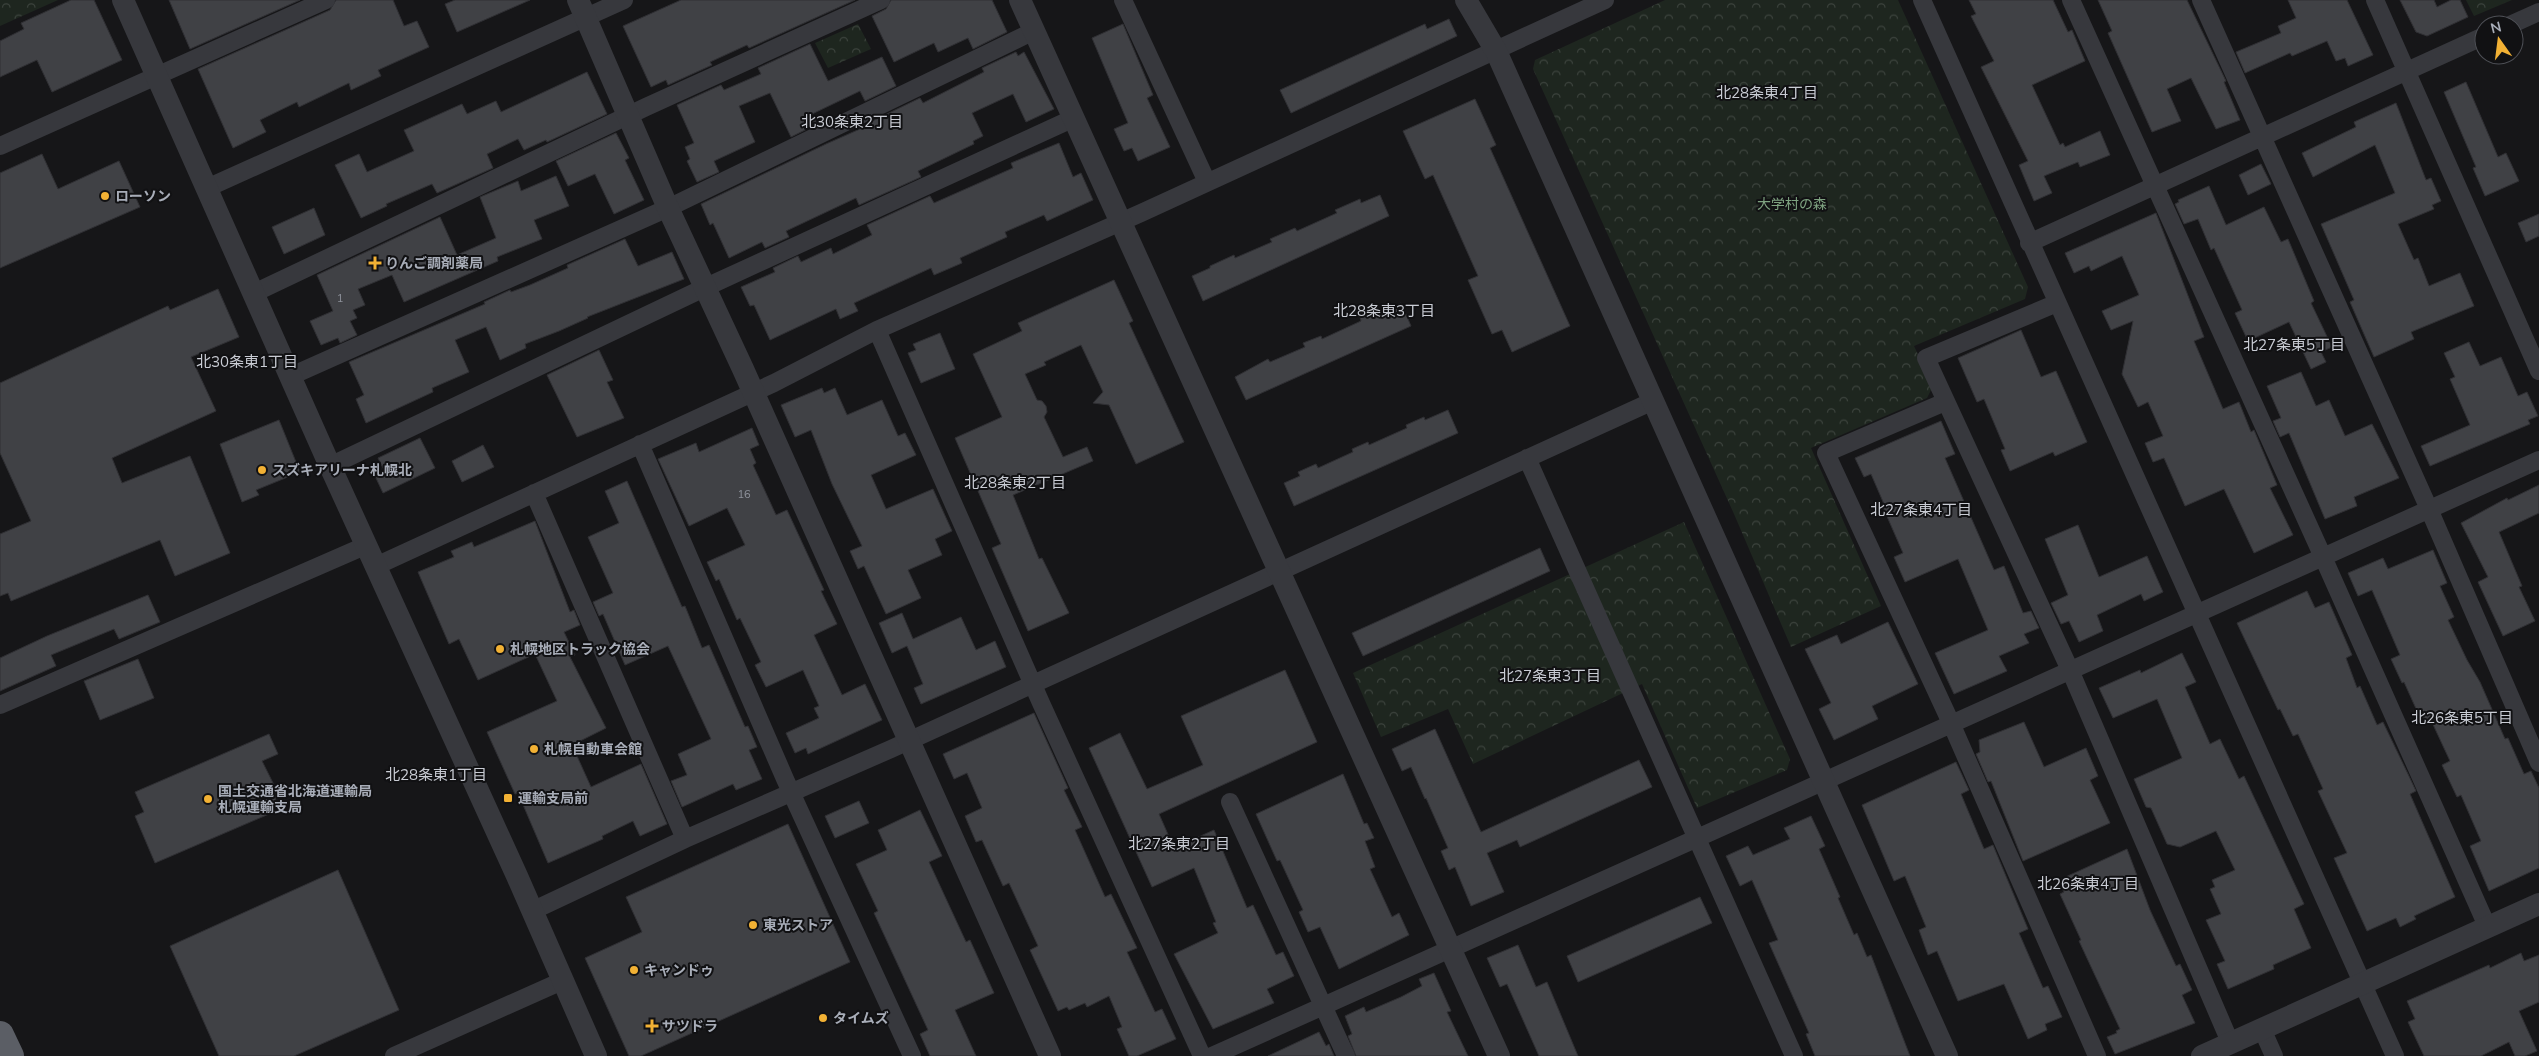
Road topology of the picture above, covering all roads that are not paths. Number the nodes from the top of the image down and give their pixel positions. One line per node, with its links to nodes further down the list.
1 (123, 0): 20 (street)
2 (326, 0): 20 (street)
3 (624, 0): 13 (street)
4 (881, 0): 21 (street)
5 (1020, 0): 16 (street)
6 (1123, 0): 25 (street)
7 (1466, 0): 18 (street)
8 (1604, 0): 18 (street)
9 (1922, 0): 30 (street)
10 (2071, 0): 26 (street)
11 (2201, 0): 23 (street)
12 (2375, 0): 19 (street)
13 (582, 9): 21 (street); 27 (street)
14 (2539, 12): 15 (street)
15 (2524, 19)
16 (1034, 31): 22 (street); 28 (street)
17 (2474, 41): 19 (street)
18 (1496, 51): 25 (street); 38 (street)
19 (2407, 72): 23 (street); 35 (street)
20 (156, 76): 24 (street); 27 (street)
21 (630, 116): 28 (street); 32 (street)
22 (1074, 118): 29 (street); 31 (street)
23 (2261, 136): 26 (street); 45 (street)
24 (0, 146)
25 (1207, 182): 29 (street)
26 (2154, 184): 30 (street); 47 (street)
27 (207, 188): 32 (street)
28 (668, 208): 31 (street); 36 (street)
29 (1121, 221): 34 (street); 49 (street)
30 (2029, 243): 33 (street)
31 (704, 288): 37 (street); 43 (street)
32 (254, 293): 36 (street)
33 (2057, 303): 39 (street); 50 (street)
34 (877, 330): 37 (street); 52 (street)
35 (2539, 371)
36 (291, 376): 43 (street)
37 (753, 392): 40 (street); 55 (street)
38 (1653, 401): 41 (street); 57 (street)
39 (1945, 402): 51 (street); 54 (street)
40 (640, 444): 44 (street); 58 (street)
41 (1527, 458): 49 (street); 61 (street)
42 (2539, 460): 45 (street)
43 (330, 466): 46 (street)
44 (534, 493): 48 (street); 60 (street)
45 (2429, 509): 47 (street); 56 (street)
46 (366, 545): 48 (street); 53 (street)
47 (2323, 557): 50 (street); 64 (street)
48 (376, 566): 63 (street)
49 (1279, 570): 52 (street); 65 (street)
50 (2196, 613): 51 (street); 67 (street)
51 (2070, 670): 54 (street); 71 (street)
52 (1032, 683): 55 (street); 77 (street)
53 (0, 705)
54 (1951, 723): 57 (street); 83 (street)
55 (910, 740): 58 (street); 76 (street)
56 (2539, 763)
57 (1824, 780): 61 (street); 82 (street)
58 (791, 791): 60 (street); 75 (street)
59 (1230, 802): 68 (street)
60 (685, 838): 63 (street)
61 (1697, 838): 65 (street); 81 (street)
62 (2539, 904): 64 (street)
63 (532, 911): 66 (street)
64 (2487, 926): 67 (street)
65 (1451, 948): 68 (street); 80 (street)
66 (562, 981): 73 (street); 74 (street)
67 (2363, 984): 69 (street); 86 (street)
68 (1323, 1005): 78 (street); 79 (street)
69 (2262, 1029): 71 (street); 85 (street)
70 (0, 1035): 72 (highway)
71 (2230, 1042): 84 (street)
72 (10, 1056)
73 (394, 1056)
74 (596, 1056)
75 (912, 1056)
76 (1050, 1056)
77 (1202, 1056)
78 (1212, 1056)
79 (1346, 1056)
80 (1499, 1056)
81 (1794, 1056)
82 (1947, 1056)
83 (2097, 1056)
84 (2202, 1056)
85 (2274, 1056)
86 (2395, 1056)

